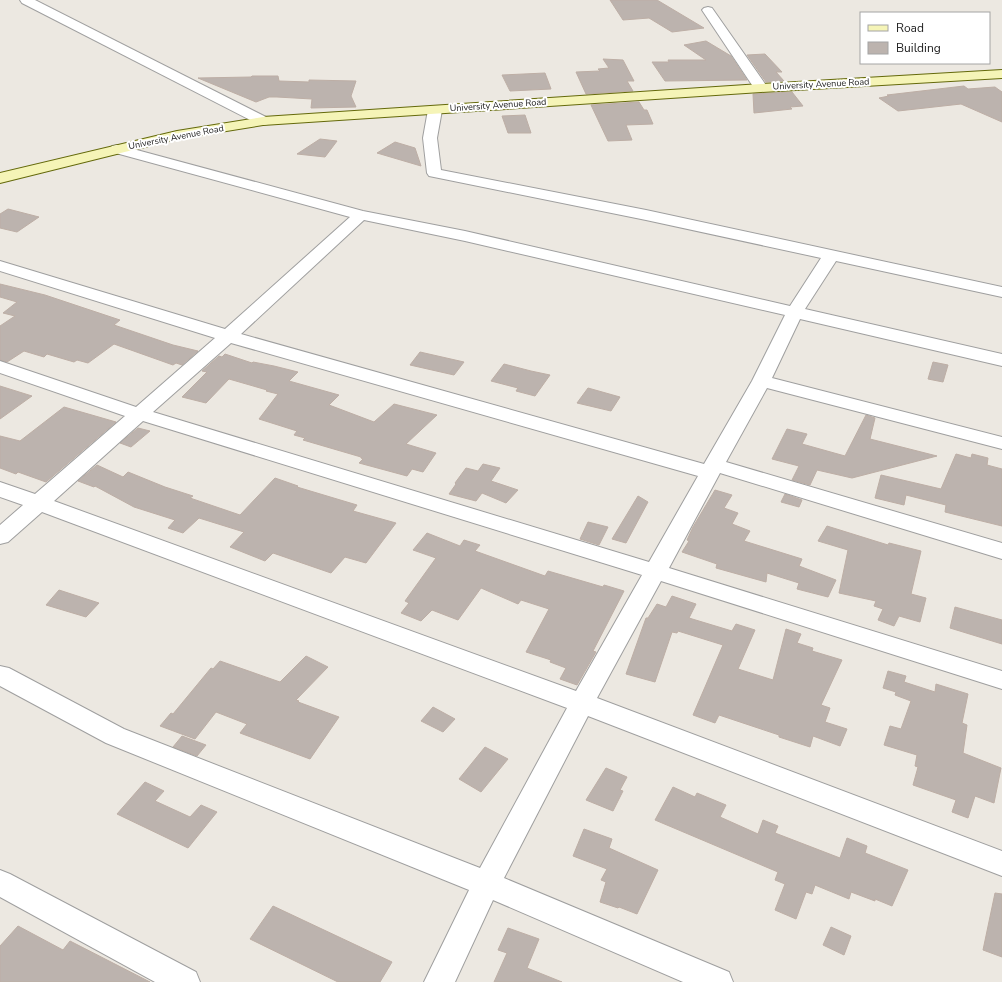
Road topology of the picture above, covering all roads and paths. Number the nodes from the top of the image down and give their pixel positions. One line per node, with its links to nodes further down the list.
1 (26, 0): 6 (street)
2 (708, 10): 4 (street)
3 (1002, 74): 4 (main road, University Avenue Road)
4 (761, 88): 5 (main road, University Avenue Road)
5 (435, 110): 6 (main road, University Avenue Road); 10 (street)
6 (263, 121): 7 (main road, University Avenue Road)
7 (117, 149): 8 (main road, University Avenue Road); 9 (street)
8 (0, 178)
9 (361, 215): 13 (street); 14 (street)
10 (832, 254): 12 (street); 13 (street)
11 (0, 266): 14 (street)
12 (1002, 292)
13 (795, 312): 15 (street); 17 (street)
14 (228, 336): 18 (street); 20 (street)
15 (1002, 360)
16 (0, 367): 18 (street)
17 (761, 381): 19 (street); 20 (street)
18 (139, 414): 22 (street); 25 (street)
19 (1002, 443)
20 (712, 469): 24 (street); 25 (street)
21 (0, 489): 22 (street)
22 (36, 504): 23 (street); 28 (street)
23 (0, 538)
24 (1002, 551)
25 (654, 571): 27 (street); 28 (street)
26 (0, 675): 31 (street)
27 (1002, 680)
28 (582, 703): 29 (street); 31 (street)
29 (1002, 864)
30 (0, 883): 32 (street)
31 (487, 884): 33 (street); 34 (street)
32 (184, 982)
33 (439, 982)
34 (718, 982)

